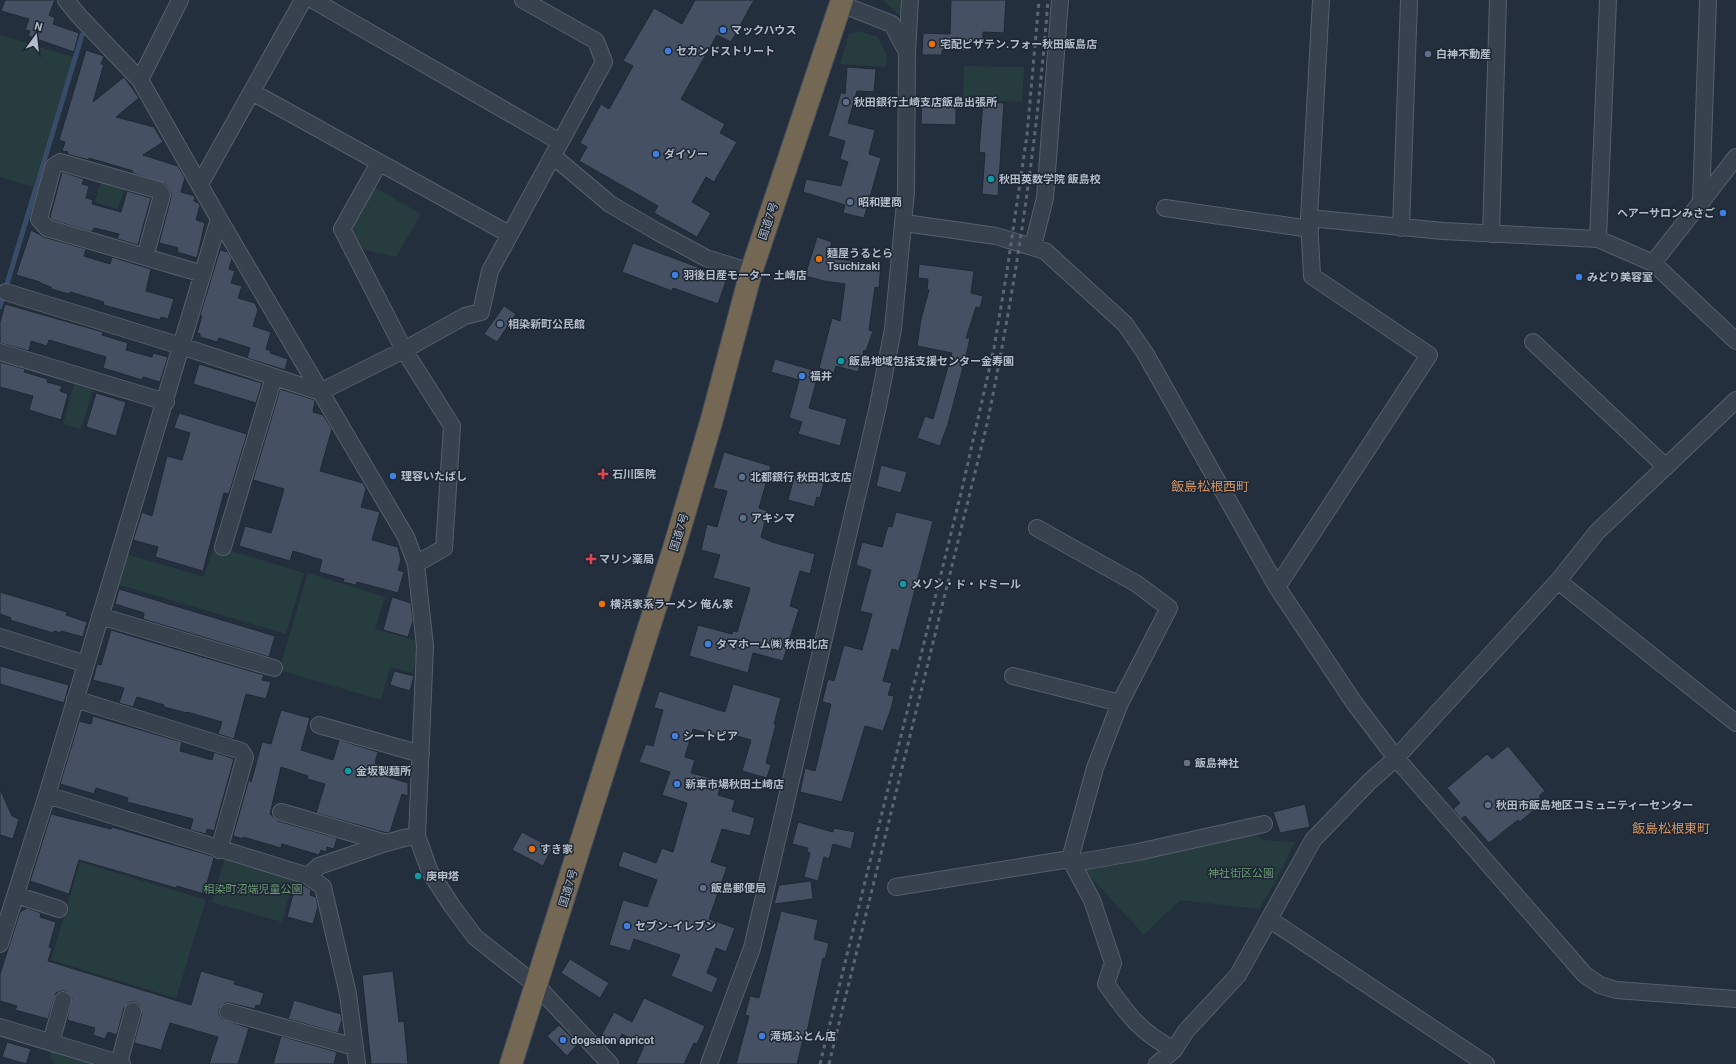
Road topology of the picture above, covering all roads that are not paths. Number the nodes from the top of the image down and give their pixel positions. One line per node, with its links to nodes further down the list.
1 (66, 0): 15 (street)
2 (180, 0): 15 (street)
3 (303, 0): 16 (street)
4 (313, 0): 17 (street)
5 (523, 0): 17 (street)
6 (910, 0): 14 (street)
7 (1060, 0): 30 (street)
8 (1321, 0): 25 (street)
9 (1409, 0): 26 (street)
10 (1498, 0): 28 (street)
11 (1608, 0): 29 (street)
12 (1708, 0): 21 (street)
13 (842, 2): 14 (street); 33 (highway, 国道7号)
14 (907, 52): 24 (street)
15 (140, 80): 20 (street)
16 (252, 92): 19 (street); 20 (street)
17 (557, 149): 27 (street); 33 (street)
18 (1736, 157): 21 (street)
19 (379, 163): 27 (street); 39 (street)
20 (200, 184): 23 (street)
21 (1701, 202): 32 (street)
22 (1165, 208): 25 (street)
23 (219, 219): 34 (street); 42 (street)
24 (905, 223): 30 (street); 89 (street)
25 (1309, 223): 26 (street); 50 (street)
26 (1401, 228): 28 (street)
27 (509, 234): 39 (street)
28 (1491, 234): 29 (street)
29 (1598, 239): 32 (street)
30 (1033, 246): 50 (street)
31 (145, 257): 31 (street); 34 (street)
32 (1653, 263): 36 (street)
33 (751, 272): 76 (highway, 国道7号)
34 (203, 274): 38 (street)
35 (6, 292): 38 (street)
36 (1736, 341)
37 (1533, 342): 45 (street)
38 (181, 346): 41 (street); 44 (street)
39 (404, 350): 42 (street); 48 (street)
40 (0, 352): 44 (street)
41 (274, 377): 42 (street); 47 (street)
42 (320, 392): 48 (street)
43 (1736, 400): 45 (street)
44 (166, 402): 51 (street)
45 (1666, 467): 49 (street)
46 (1037, 528): 57 (street)
47 (223, 547)
48 (416, 564): 60 (street)
49 (1558, 581): 58 (street); 61 (street)
50 (1277, 587): 61 (street)
51 (100, 616): 53 (street); 54 (street)
52 (0, 637): 53 (street)
53 (86, 664): 56 (street)
54 (274, 668)
55 (1013, 676): 57 (street)
56 (76, 699): 62 (street); 67 (street)
57 (1120, 703): 68 (street)
58 (1736, 723)
59 (319, 725): 60 (street)
60 (421, 754): 65 (street)
61 (1396, 758): 74 (street); 77 (street)
62 (47, 795): 67 (street); 71 (street)
63 (281, 812): 66 (street)
64 (1264, 824): 68 (street)
65 (416, 836): 66 (street); 76 (street)
66 (386, 843): 69 (street)
67 (219, 850): 69 (street)
68 (1070, 859): 70 (street); 84 (street)
69 (308, 876): 83 (street)
70 (896, 887)
71 (16, 895): 72 (street); 73 (street)
72 (60, 909)
73 (5, 911): 75 (street)
74 (1269, 919): 84 (street); 91 (street)
75 (0, 944)
76 (538, 986): 87 (highway, 国道7号); 88 (street)
77 (1736, 999)
78 (63, 1000): 82 (street)
79 (133, 1011): 85 (street)
80 (228, 1012): 83 (street)
81 (0, 1027): 82 (street)
82 (51, 1042): 85 (street)
83 (355, 1047): 86 (street)
84 (1174, 1050): 90 (street)
85 (121, 1064)
86 (357, 1064)
87 (511, 1064)
88 (610, 1064)
89 (709, 1064)
90 (1159, 1064)
91 (1486, 1064)

